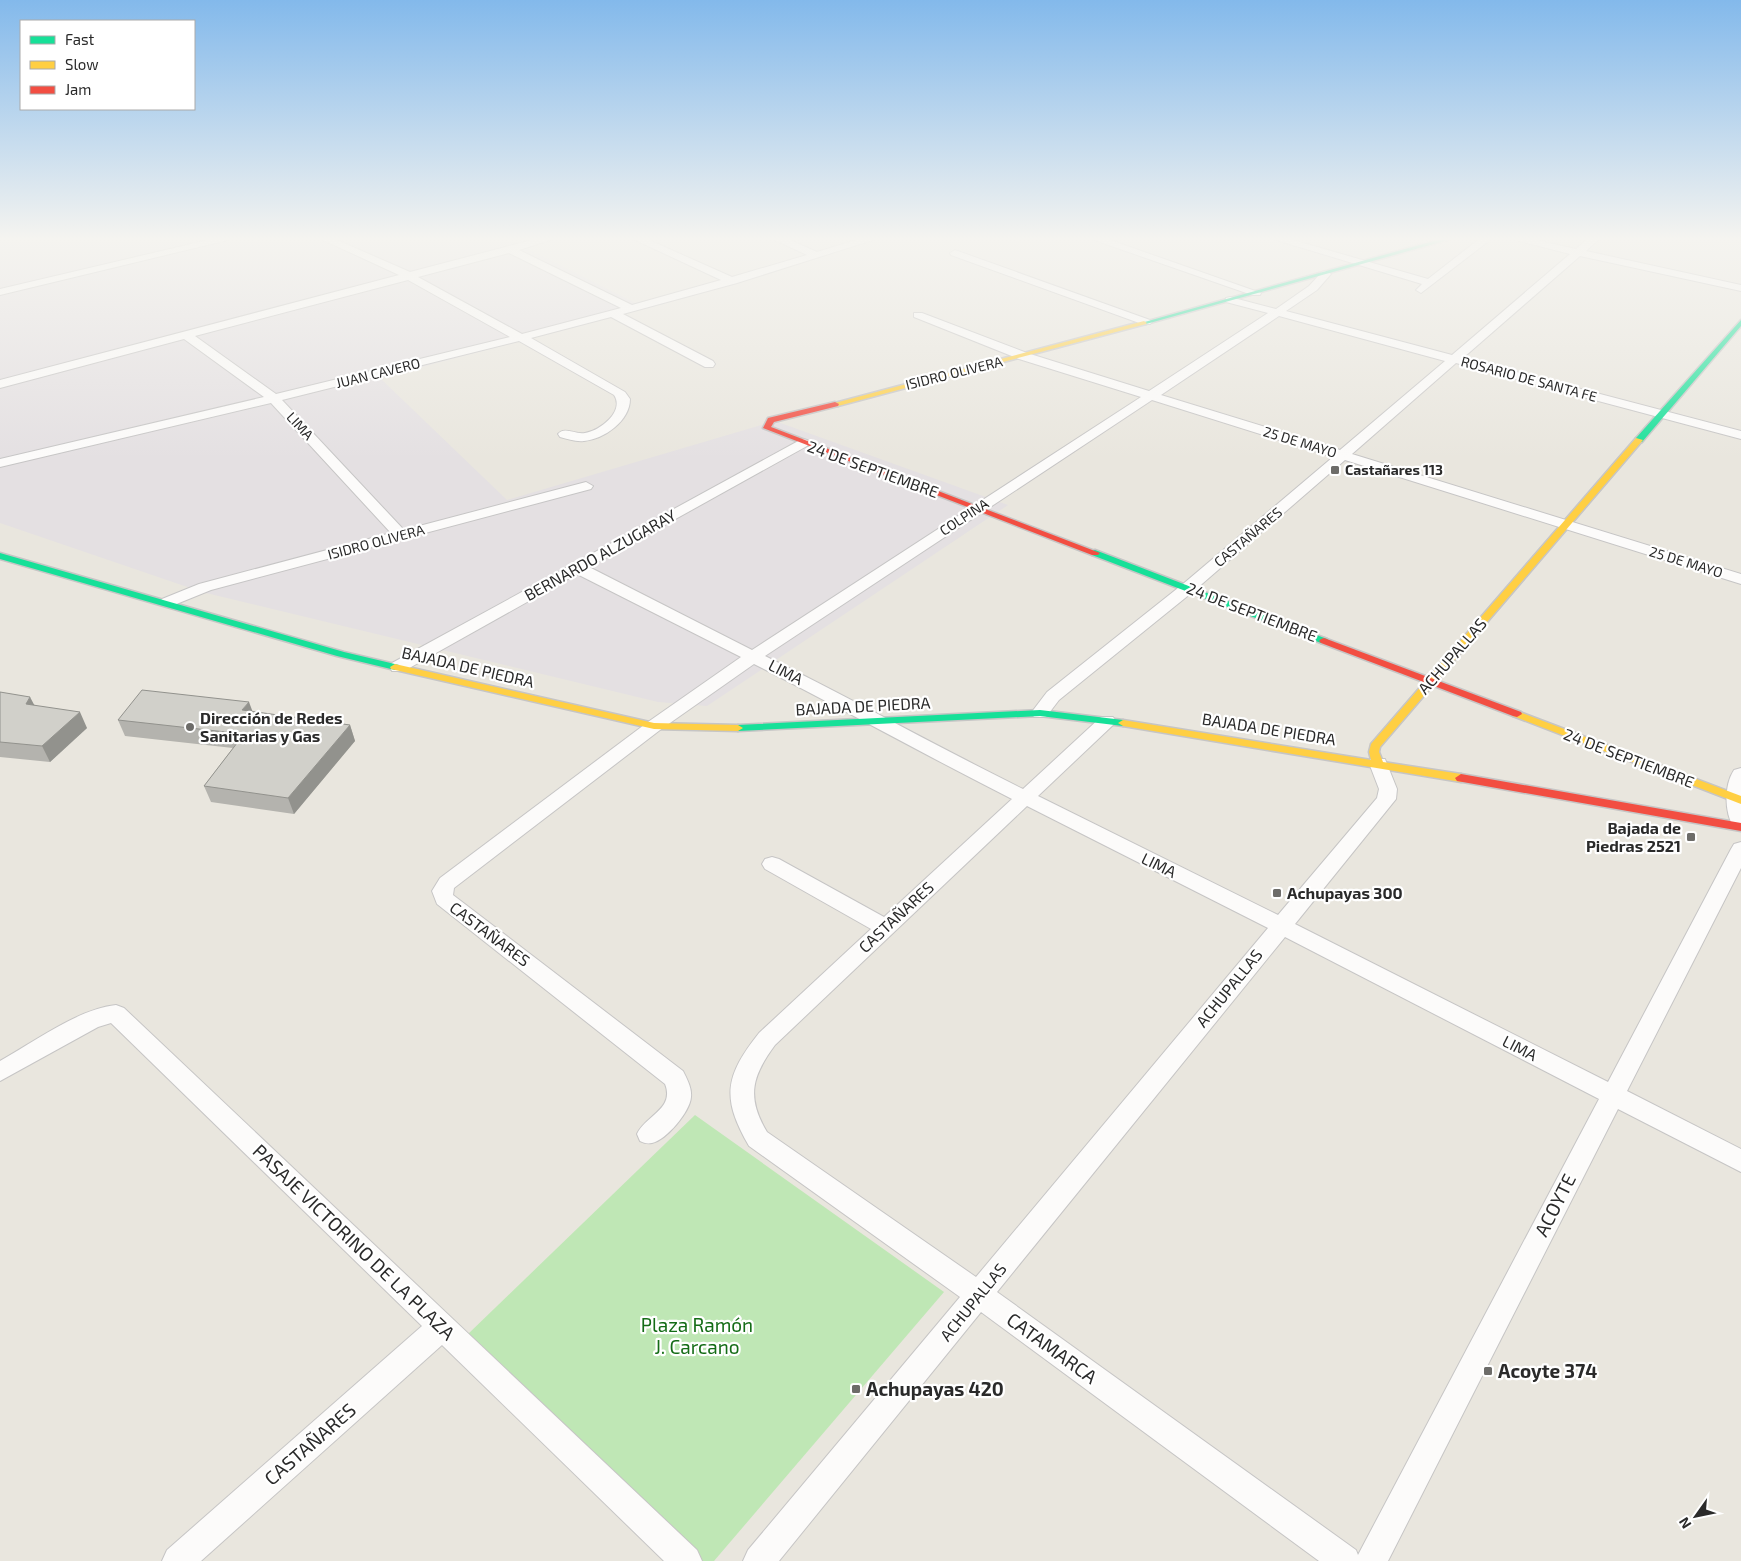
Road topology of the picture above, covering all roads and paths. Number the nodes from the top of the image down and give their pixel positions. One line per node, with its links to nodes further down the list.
1 (270, 313): 13 (street)
2 (476, 313): 14 (street)
3 (617, 313): 9 (street, JUAN CAVERO)
4 (1121, 313): 11 (street)
5 (1181, 313): 11 (street, ISIDRO OLIVERA)
6 (1277, 313): 19 (street, COLPINA)
7 (1281, 313): 16 (street, ROSARIO DE SANTA FE)
8 (1510, 313): 16 (street, CASTAÑARES)
9 (614, 314): 14 (street, JUAN CAVERO); 17 (street)
10 (918, 315): 15 (street, 25 DE MAYO)
11 (1146, 322): 15 (street, ISIDRO OLIVERA)
12 (1741, 322): 21 (street, ACHUPALLAS)
13 (186, 335): 18 (street); 20 (street, LIMA)
14 (520, 337): 20 (street, JUAN CAVERO); 23 (street)
15 (1023, 356): 19 (street, 25 DE MAYO); 22 (street, ISIDRO OLIVERA)
16 (1457, 360): 21 (street, ROSARIO DE SANTA FE); 26 (street, CASTAÑARES)
17 (709, 364)
18 (0, 384)
19 (1150, 395): 26 (street, 25 DE MAYO); 29 (street, COLPINA)
20 (274, 399): 27 (street, JUAN CAVERO); 31 (street, LIMA)
21 (1663, 415): 24 (street, ROSARIO DE SANTA FE); 30 (street, ACHUPALLAS)
22 (767, 428): 25 (street, 24 DE SEPTIEMBRE)
23 (565, 434)
24 (1741, 435)
25 (802, 443): 29 (street, 24 DE SEPTIEMBRE); 33 (street, BERNARDO ALZUGARAY)
26 (1344, 455): 30 (street, 25 DE MAYO); 35 (street, CASTAÑARES)
27 (0, 463)
28 (586, 486): 31 (street, ISIDRO OLIVERA)
29 (978, 508): 35 (street, 24 DE SEPTIEMBRE); 37 (street, COLPINA)
30 (1565, 525): 34 (street, 25 DE MAYO); 39 (street, ACHUPALLAS)
31 (400, 535): 36 (street, ISIDRO OLIVERA)
32 (0, 556): 36 (street, BAJADA DE PIEDRA)
33 (578, 568): 37 (street, LIMA); 38 (street, BERNARDO ALZUGARAY)
34 (1741, 579)
35 (1189, 587): 39 (street, 24 DE SEPTIEMBRE); 40 (street, CASTAÑARES)
36 (168, 602): 38 (street, BAJADA DE PIEDRA)
37 (754, 656): 42 (street, LIMA); 43 (street, COLPINA)
38 (398, 667): 43 (street, BAJADA DE PIEDRA)
39 (1430, 681): 44 (street, ACHUPALLAS); 47 (street, 24 DE SEPTIEMBRE)
40 (1040, 713): 41 (street, BAJADA DE PIEDRA); 42 (street, BAJADA DE PIEDRA)
41 (1107, 721): 44 (street, BAJADA DE PIEDRA); 46 (street, CASTAÑARES)
42 (879, 722): 43 (street, BAJADA DE PIEDRA); 46 (street, LIMA)
43 (654, 726): 55 (street, CASTAÑARES)
44 (1378, 763): 48 (street, BAJADA DE PIEDRA); 51 (street, ACHUPALLAS)
45 (1741, 774): 47 (street)
46 (1025, 798): 51 (street, LIMA); 52 (street, CASTAÑARES)
47 (1738, 799): 48 (street)
48 (1741, 825)
49 (1741, 849): 54 (street, ACOYTE)
50 (772, 864): 52 (street)
51 (1280, 925): 54 (street, LIMA); 58 (street, ACHUPALLAS)
52 (884, 927): 56 (street, CASTAÑARES)
53 (0, 1072): 59 (street, PASAJE VICTORINO DE LA PLAZA)
54 (1612, 1095): 57 (street, LIMA); 64 (street, ACOYTE)
55 (649, 1134)
56 (758, 1138): 58 (street, CATAMARCA)
57 (1741, 1161)
58 (979, 1295): 62 (street, ACHUPALLAS); 63 (street, CATAMARCA)
59 (442, 1327): 60 (street, CASTAÑARES); 61 (street, PASAJE VICTORINO DE LA PLAZA)
60 (178, 1561)
61 (686, 1561)
62 (759, 1561)
63 (1344, 1561)
64 (1371, 1561)

